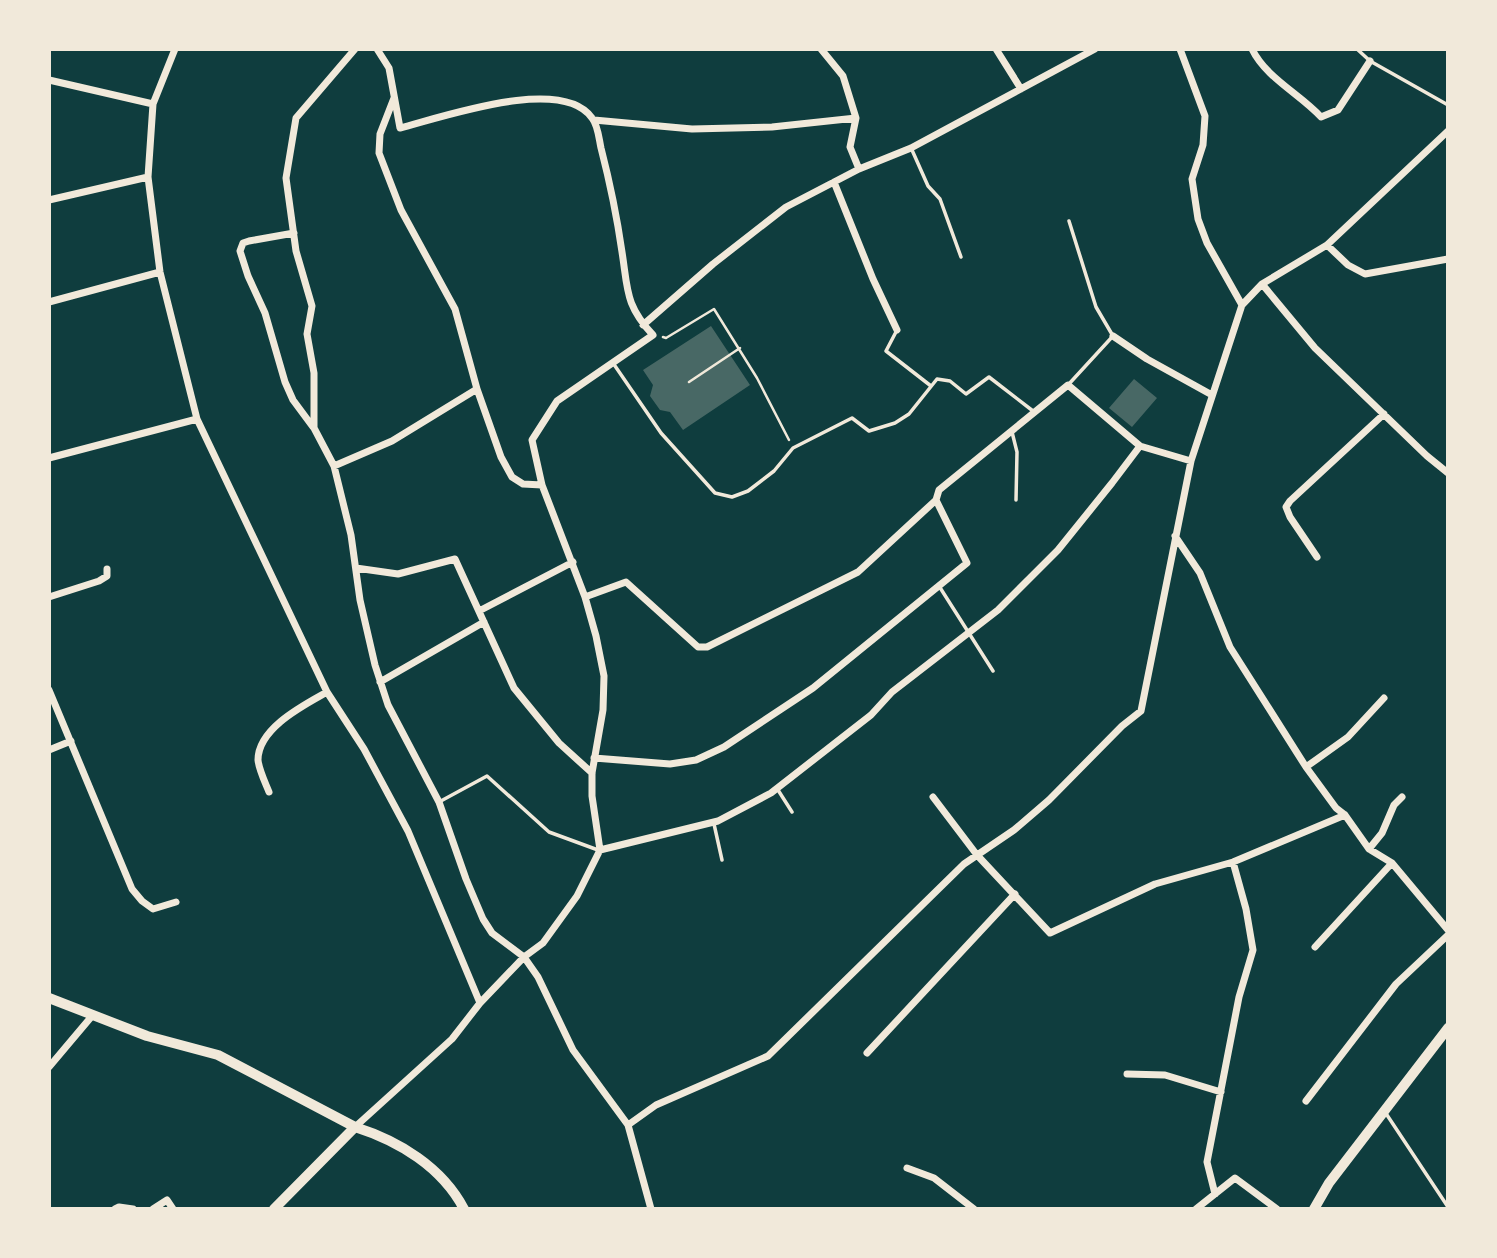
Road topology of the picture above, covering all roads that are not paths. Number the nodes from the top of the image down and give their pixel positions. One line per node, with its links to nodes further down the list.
1 (176, 49): 14 (street)
2 (355, 49): 25 (street)
3 (377, 49): 13 (street)
4 (821, 49): 16 (street)
5 (996, 49): 12 (street)
6 (1094, 49): 12 (street)
7 (1180, 49): 32 (street)
8 (1252, 49): 10 (street)
9 (1357, 49): 10 (lane)
10 (1370, 61): 15 (lane)
11 (49, 80): 14 (street)
12 (1021, 89): 19 (street)
13 (395, 97): 17 (street); 39 (street)
14 (153, 104): 21 (street)
15 (1448, 104)
16 (856, 118): 17 (street); 20 (street)
17 (594, 120): 33 (street)
18 (1448, 131): 26 (street)
19 (911, 148): 20 (street); 27 (lane)
20 (859, 169): 22 (street)
21 (148, 177): 23 (street); 29 (street)
22 (834, 182): 33 (street); 34 (street)
23 (49, 200)
24 (1069, 220): 35 (lane)
25 (294, 233): 44 (street); 44 (street)
26 (1327, 245): 28 (street); 30 (street)
27 (961, 257)
28 (1448, 259)
29 (160, 272): 31 (street); 43 (street)
30 (1262, 284): 32 (street); 42 (street)
31 (49, 302)
32 (1242, 305): 40 (street)
33 (643, 324): 36 (street)
34 (898, 330): 38 (lane)
35 (1113, 336): 37 (lane); 40 (street)
36 (613, 363): 38 (lane); 51 (street)
37 (1068, 385): 41 (street); 46 (street)
38 (931, 386): 41 (lane)
39 (477, 389): 49 (street); 51 (street)
40 (1212, 395): 48 (street)
41 (1034, 412): 45 (street)
42 (1384, 414): 50 (street); 55 (street)
43 (197, 419): 47 (street); 68 (street)
44 (314, 428): 49 (street)
45 (1011, 430): 52 (street); 53 (lane)
46 (1140, 446): 48 (street); 64 (street)
47 (49, 458)
48 (1191, 461): 54 (street)
49 (334, 466): 57 (street)
50 (1448, 473)
51 (542, 485): 56 (street)
52 (936, 500): 59 (street); 61 (street)
53 (1016, 500)
54 (1175, 536): 73 (street); 85 (street)
55 (1317, 557)
56 (573, 562): 61 (street); 62 (street)
57 (356, 568): 62 (street); 66 (street)
58 (107, 569): 60 (street)
59 (939, 586): 64 (lane); 72 (street)
60 (49, 597)
61 (585, 597): 72 (street)
62 (479, 611): 63 (street)
63 (484, 622): 66 (street); 74 (street)
64 (970, 631): 65 (lane); 75 (street)
65 (993, 671)
66 (380, 682): 79 (street)
67 (49, 690): 70 (street)
68 (327, 692): 76 (street); 95 (street)
69 (1384, 698): 73 (street)
70 (71, 741): 71 (street); 90 (street)
71 (49, 750)
72 (594, 758): 74 (street)
73 (1306, 767): 81 (street)
74 (592, 773): 84 (street)
75 (777, 788): 80 (lane); 82 (street)
76 (268, 792)
77 (1402, 796): 83 (street)
78 (933, 797): 85 (street)
79 (439, 802): 84 (lane); 93 (street)
80 (792, 812)
81 (1345, 815): 83 (street); 87 (street)
82 (714, 822): 84 (street); 86 (lane)
83 (1369, 849): 88 (street)
84 (600, 850): 93 (street)
85 (977, 855): 89 (street); 104 (street)
86 (722, 860)
87 (1233, 862): 89 (street); 101 (street)
88 (1392, 863): 91 (street); 92 (street)
89 (1015, 894): 98 (street)
90 (176, 902)
91 (1448, 933): 102 (street)
92 (1315, 947)
93 (524, 957): 95 (street); 104 (street)
94 (49, 998): 96 (main road)
95 (480, 1003): 105 (street)
96 (92, 1016): 99 (street); 105 (main road)
97 (1448, 1028): 103 (main road)
98 (867, 1053)
99 (49, 1067)
100 (1127, 1074): 101 (street)
101 (1221, 1092): 107 (street)
102 (1306, 1101)
103 (1384, 1110): 108 (lane); 119 (main road)
104 (628, 1125): 115 (street)
105 (355, 1126): 109 (street); 114 (main road)
106 (907, 1168): 116 (street)
107 (1215, 1194): 117 (street); 118 (street)
108 (1448, 1207)
109 (278, 1208)
110 (115, 1209): 111 (street)
111 (133, 1209)
112 (153, 1209): 113 (street)
113 (173, 1209)
114 (464, 1209)
115 (650, 1209)
116 (974, 1209)
117 (1196, 1209)
118 (1278, 1209)
119 (1314, 1209)

